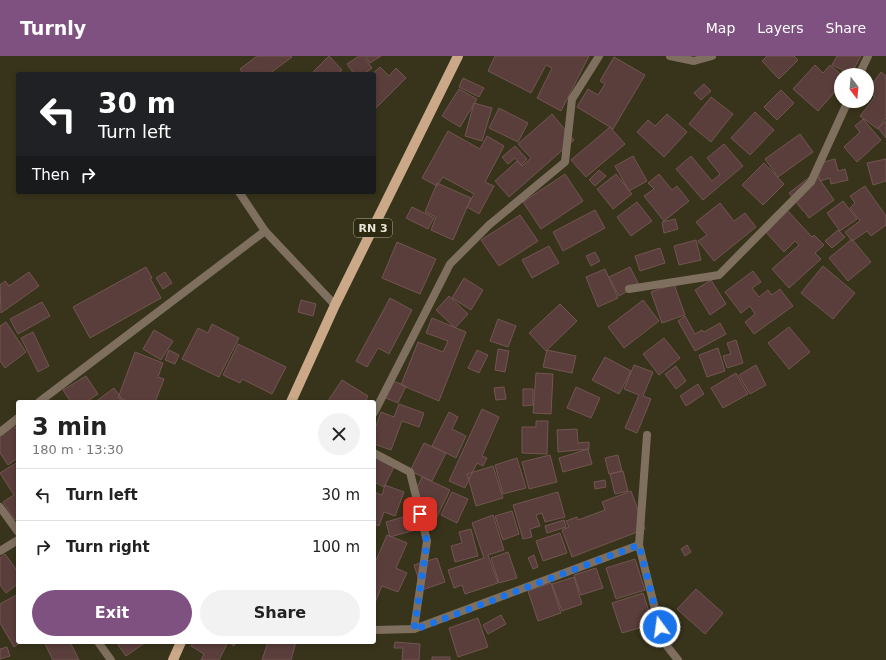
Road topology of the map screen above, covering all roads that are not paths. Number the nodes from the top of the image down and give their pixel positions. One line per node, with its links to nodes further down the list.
1 (458, 56): 11 (main road, RN 3)
2 (599, 56): 14 (street)
3 (670, 56): 4 (street)
4 (712, 56)
5 (868, 56): 6 (street)
6 (862, 68)
7 (845, 108): 10 (street)
8 (240, 194): 9 (street)
9 (265, 230): 11 (street); 12 (street)
10 (629, 290)
11 (335, 305): 13 (main road, RN 3)
12 (42, 400)
13 (292, 400)
14 (376, 409)
15 (16, 420): 16 (street)
16 (0, 432)
17 (647, 435): 22 (street)
18 (376, 454): 25 (street)
19 (0, 507): 20 (street)
20 (16, 529)
21 (16, 541): 23 (street)
22 (639, 545): 25 (street); 30 (street)
23 (0, 551)
24 (376, 630): 25 (street)
25 (414, 630)
26 (99, 644): 28 (street)
27 (180, 644): 29 (main road)
28 (111, 660)
29 (173, 660)
30 (678, 660)

